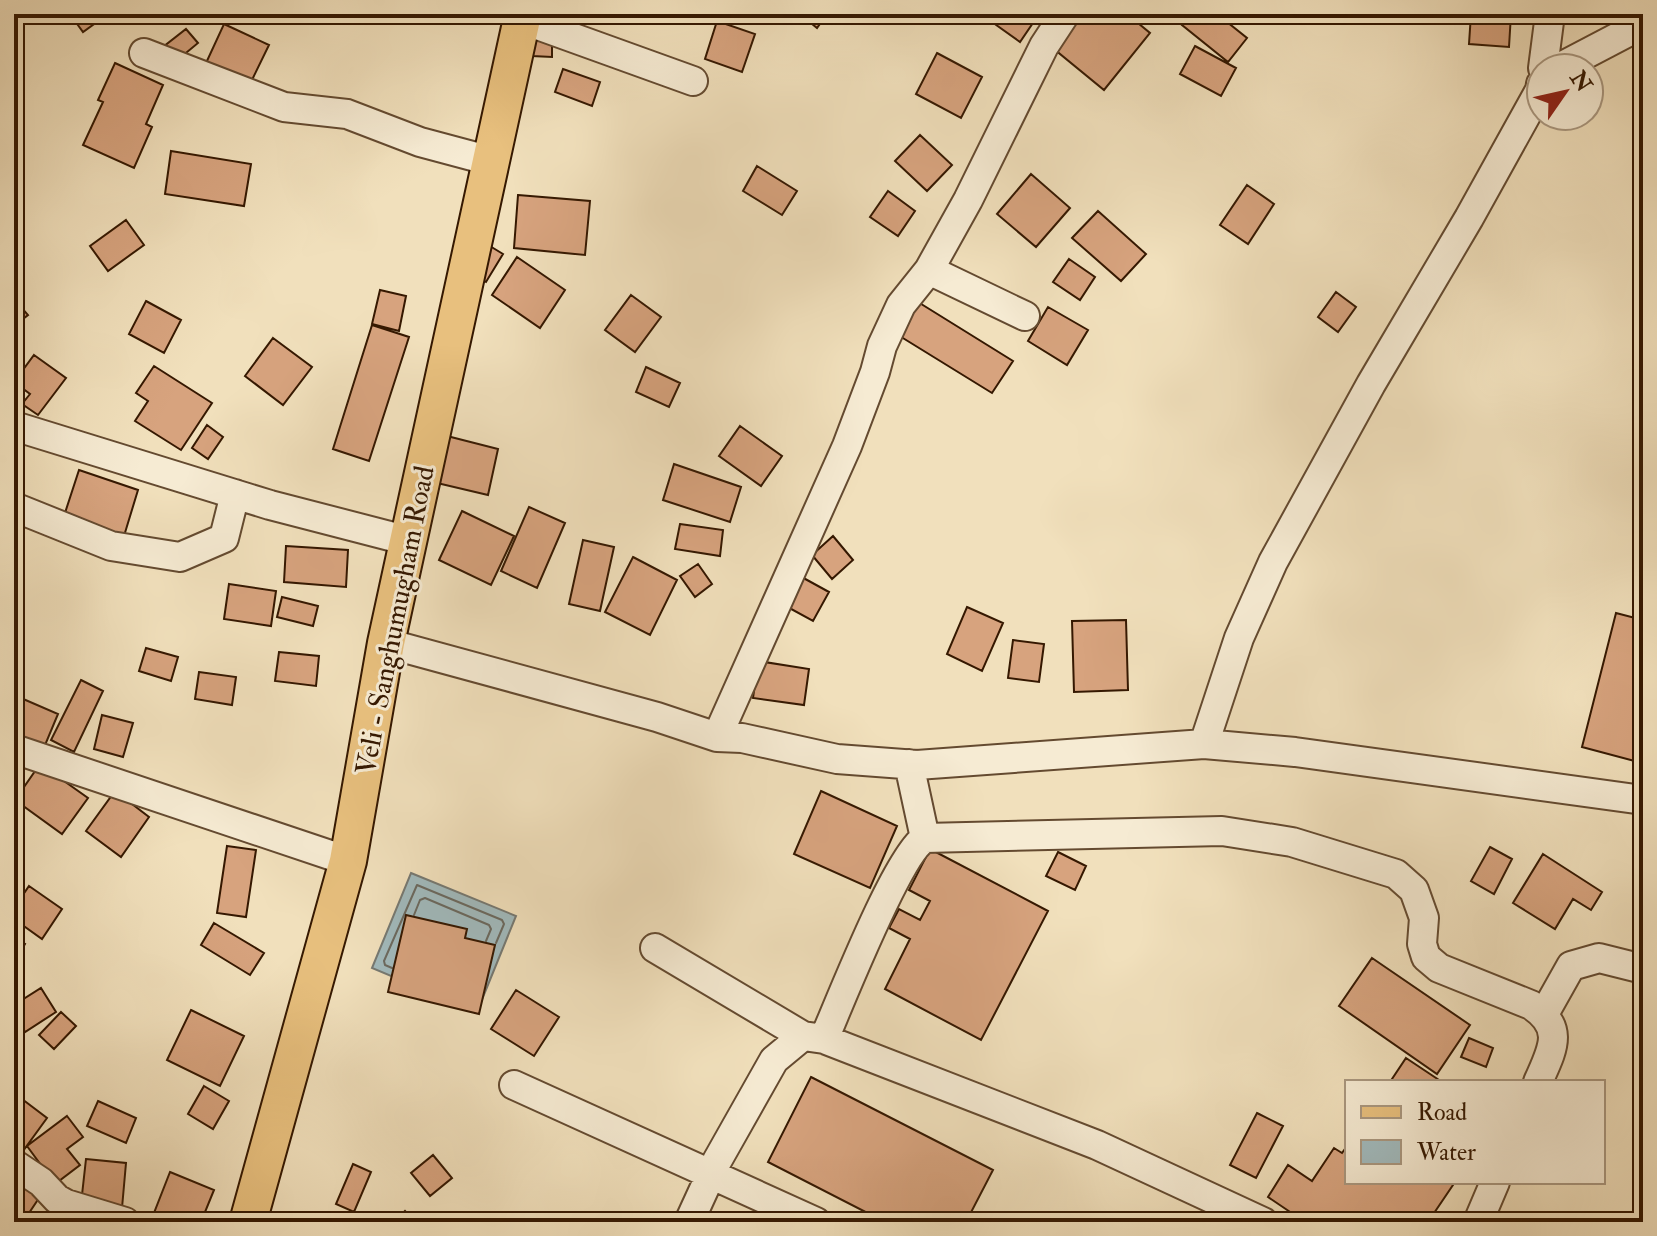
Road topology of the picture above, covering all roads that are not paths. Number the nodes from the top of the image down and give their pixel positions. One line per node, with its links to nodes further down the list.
1 (1065, 14): 11 (street)
2 (1550, 14): 5 (street)
3 (522, 17): 8 (street); 10 (main road, Veli - Sanghumugham Road)
4 (1643, 24): 6 (street)
5 (1545, 52)
6 (1590, 52)
7 (144, 53): 10 (street)
8 (693, 81)
9 (1525, 117): 19 (street)
10 (491, 161): 16 (main road, Veli - Sanghumugham Road)
11 (929, 270): 12 (street); 18 (street)
12 (1025, 316)
13 (14, 426): 14 (street)
14 (235, 494): 15 (street); 16 (street)
15 (14, 507)
16 (409, 541): 17 (main road, Veli - Sanghumugham Road)
17 (386, 643): 18 (street); 24 (main road, Veli - Sanghumugham Road)
18 (717, 737): 21 (street)
19 (1204, 744): 21 (street); 22 (street)
20 (14, 749): 24 (street)
21 (909, 764): 23 (street)
22 (1643, 800)
23 (925, 838): 27 (street); 28 (street)
24 (348, 861): 36 (main road, Veli - Sanghumugham Road)
25 (655, 948): 28 (street)
26 (1643, 969): 27 (street)
27 (1544, 1014): 29 (street)
28 (814, 1038): 32 (street); 39 (street)
29 (1539, 1080)
30 (514, 1085): 32 (street)
31 (14, 1164): 34 (street)
32 (710, 1175): 37 (street); 38 (street)
33 (1494, 1184): 40 (street)
34 (50, 1210): 35 (street)
35 (125, 1222)
36 (248, 1222)
37 (689, 1222)
38 (816, 1222)
39 (1263, 1222)
40 (1478, 1222)

